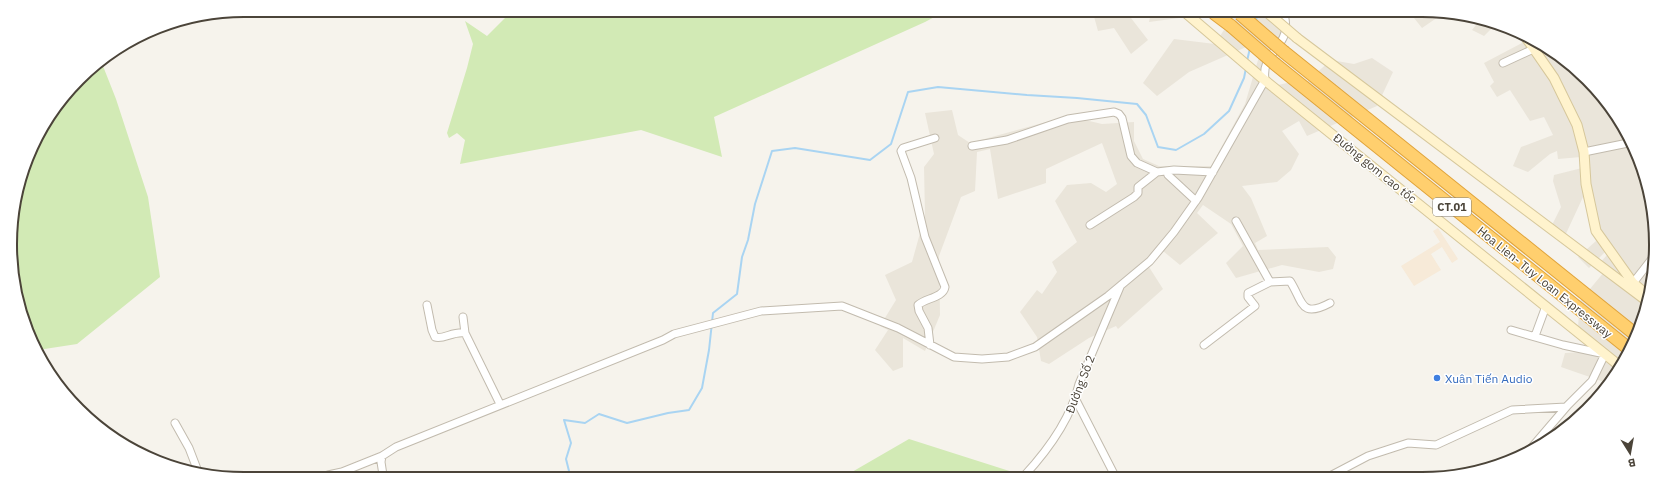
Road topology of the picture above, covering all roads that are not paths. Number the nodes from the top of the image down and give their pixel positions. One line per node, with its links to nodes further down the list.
1 (1191, 17): 9 (main road, Đường gom cao tốc)
2 (1219, 17): 36 (highway, Hoa Lien- Tuy Loan Expressway / CT.01, bridge)
3 (1243, 17): 31 (highway, Hoa Lien- Tuy Loan Expressway / CT.01, bridge)
4 (1272, 17): 25 (main road, bridge)
5 (1284, 17): 9 (street)
6 (1536, 48): 8 (street)
7 (1539, 50): 13 (main road)
8 (1503, 63)
9 (1263, 79): 15 (street); 28 (main road, Đường gom cao tốc)
10 (935, 138): 34 (street)
11 (1626, 143): 13 (street)
12 (972, 146): 14 (street)
13 (1584, 152): 22 (main road)
14 (1157, 172): 15 (street); 19 (street)
15 (1213, 172): 17 (street)
16 (1168, 175): 17 (street)
17 (1196, 201): 23 (street)
18 (1236, 221): 21 (street)
19 (1090, 224)
20 (1648, 265): 22 (street)
21 (1270, 282): 26 (street); 35 (street)
22 (1634, 283): 24 (main road)
23 (1122, 285): 34 (street); 40 (street, Đường Số 2)
24 (1644, 293)
25 (1643, 297)
26 (1330, 303)
27 (427, 305): 32 (street)
28 (1546, 306): 33 (street); 37 (main road, Đường gom cao tốc)
29 (463, 317): 32 (street)
30 (1511, 330): 33 (street)
31 (1632, 332)
32 (465, 333): 41 (street)
33 (1535, 336): 37 (street)
34 (930, 344): 41 (street)
35 (1204, 345)
36 (1625, 346)
37 (1604, 354): 38 (main road, Đường gom cao tốc); 39 (street)
38 (1616, 363)
39 (1575, 398): 43 (street); 50 (street)
40 (1076, 400): 48 (street, Đường Số 2); 49 (street)
41 (500, 404): 44 (street)
42 (175, 423): 45 (street)
43 (1547, 435)
44 (382, 456): 46 (street); 47 (street)
45 (196, 467)
46 (342, 472)
47 (383, 472)
48 (1028, 472)
49 (1113, 472)
50 (1338, 472)

